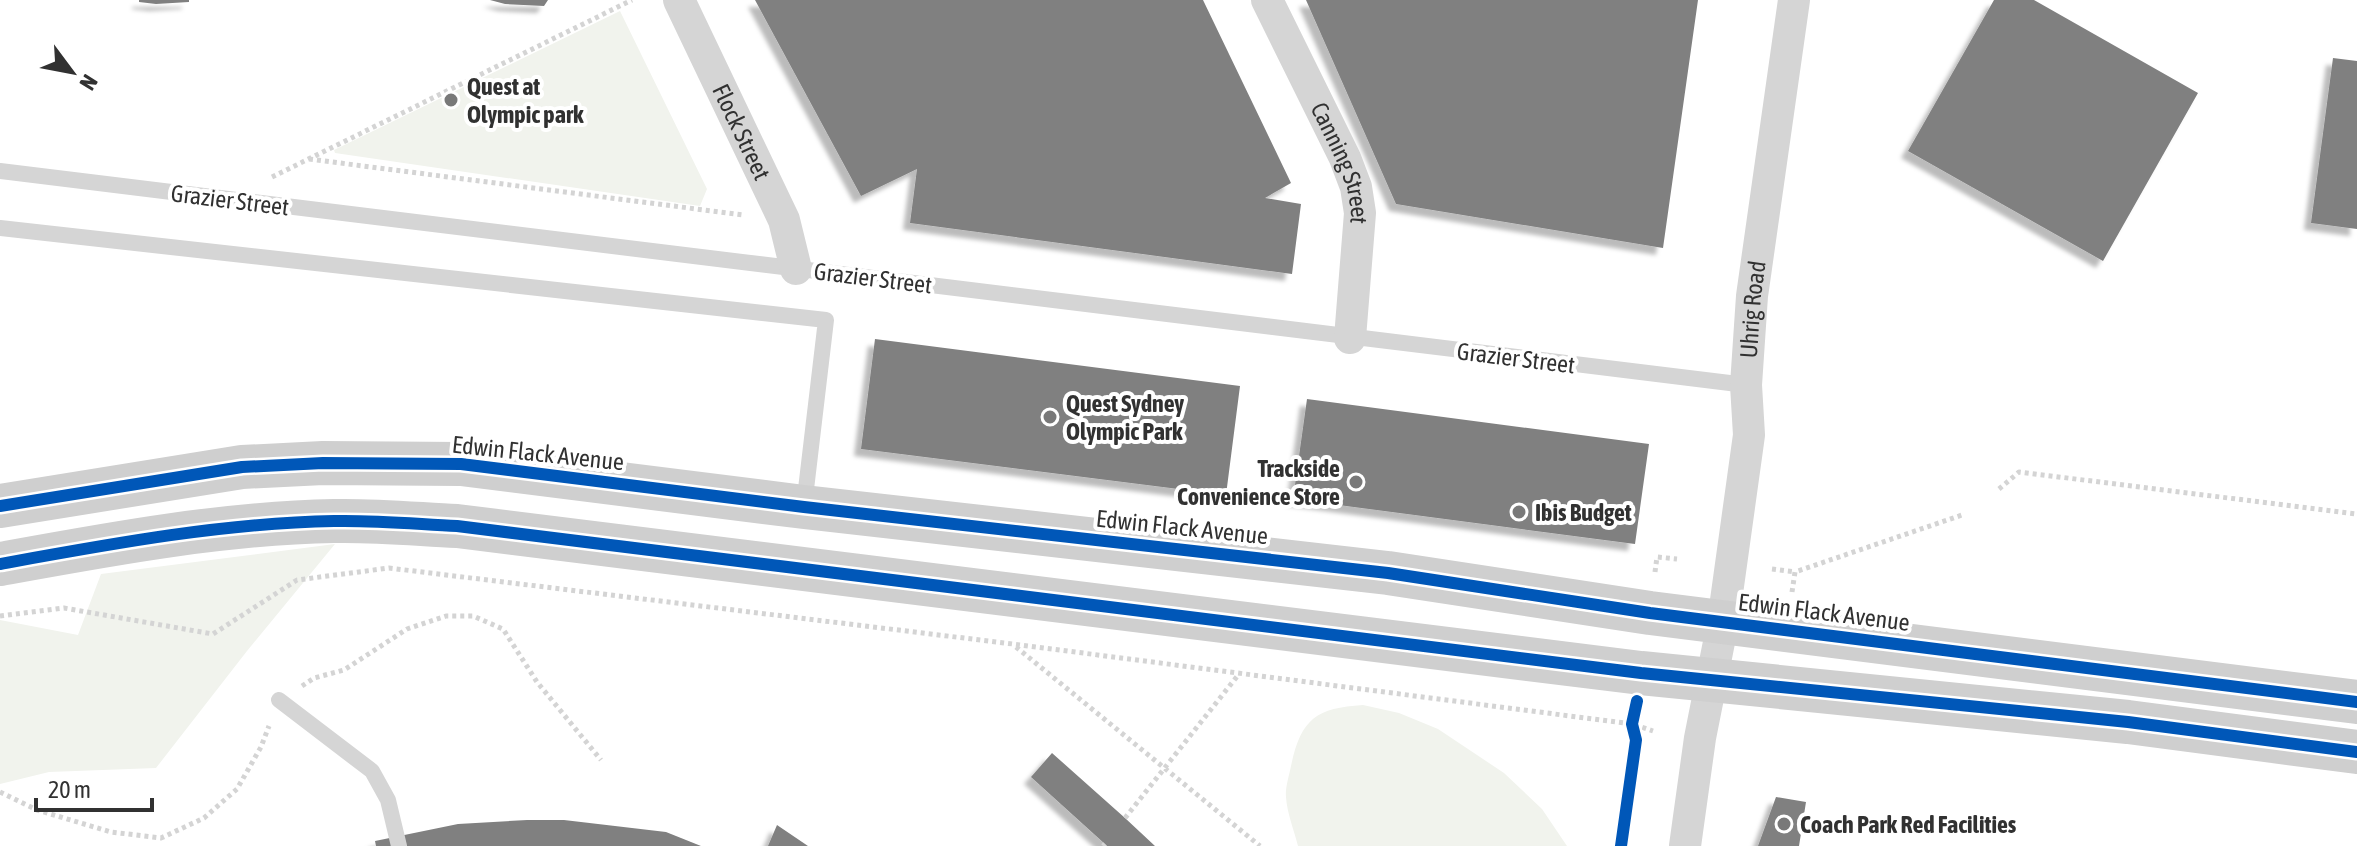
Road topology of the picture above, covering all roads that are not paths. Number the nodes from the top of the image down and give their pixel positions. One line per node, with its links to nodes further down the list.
1 (679, 0): 6 (street, Flock Street)
2 (1267, 0): 7 (street, Canning Street)
3 (1794, 0): 8 (street, Uhrig Road)
4 (0, 171): 6 (lane, Grazier Street)
5 (0, 228): 10 (lane)
6 (796, 269): 7 (lane, Grazier Street)
7 (1350, 338): 8 (lane, Grazier Street)
8 (1746, 385): 12 (street, Uhrig Road)
9 (0, 506): 10 (street, Edwin Flack Avenue)
10 (804, 507): 12 (street, Edwin Flack Avenue)
11 (0, 564): 13 (street)
12 (1723, 622): 13 (street, Uhrig Road); 15 (street, Edwin Flack Avenue)
13 (1713, 680): 16 (street); 18 (street, Uhrig Road)
14 (279, 700): 17 (lane)
15 (2357, 702)
16 (2357, 752)
17 (399, 846)
18 (1685, 846)

